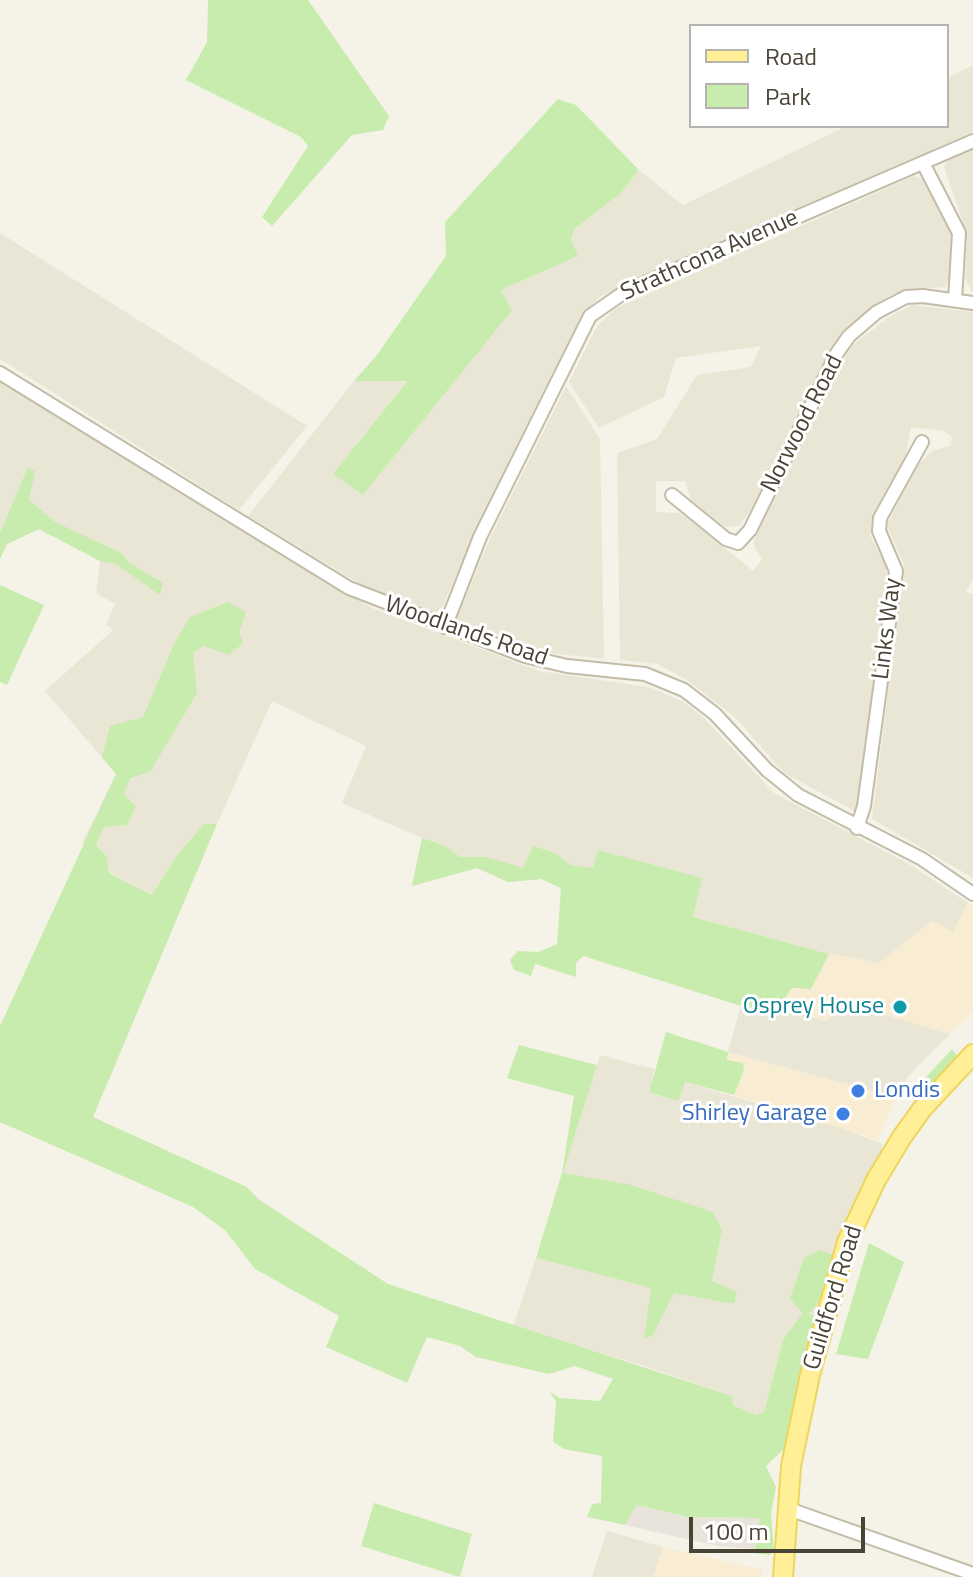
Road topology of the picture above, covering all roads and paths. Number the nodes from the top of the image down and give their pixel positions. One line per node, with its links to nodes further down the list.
1 (973, 141): 2 (street, Strathcona Avenue)
2 (923, 163): 3 (street); 8 (street, Strathcona Avenue)
3 (955, 300): 4 (street, Norwood Road); 7 (street, Norwood Road)
4 (973, 303)
5 (0, 373): 8 (street, Woodlands Road)
6 (922, 442): 9 (street, Links Way)
7 (672, 495)
8 (445, 627): 9 (street, Woodlands Road)
9 (857, 828): 10 (street, Woodlands Road)
10 (973, 894)
11 (973, 1054): 12 (main road, Guildford Road)
12 (786, 1508): 13 (street); 14 (main road, Guildford Road)
13 (973, 1574)
14 (783, 1577)

